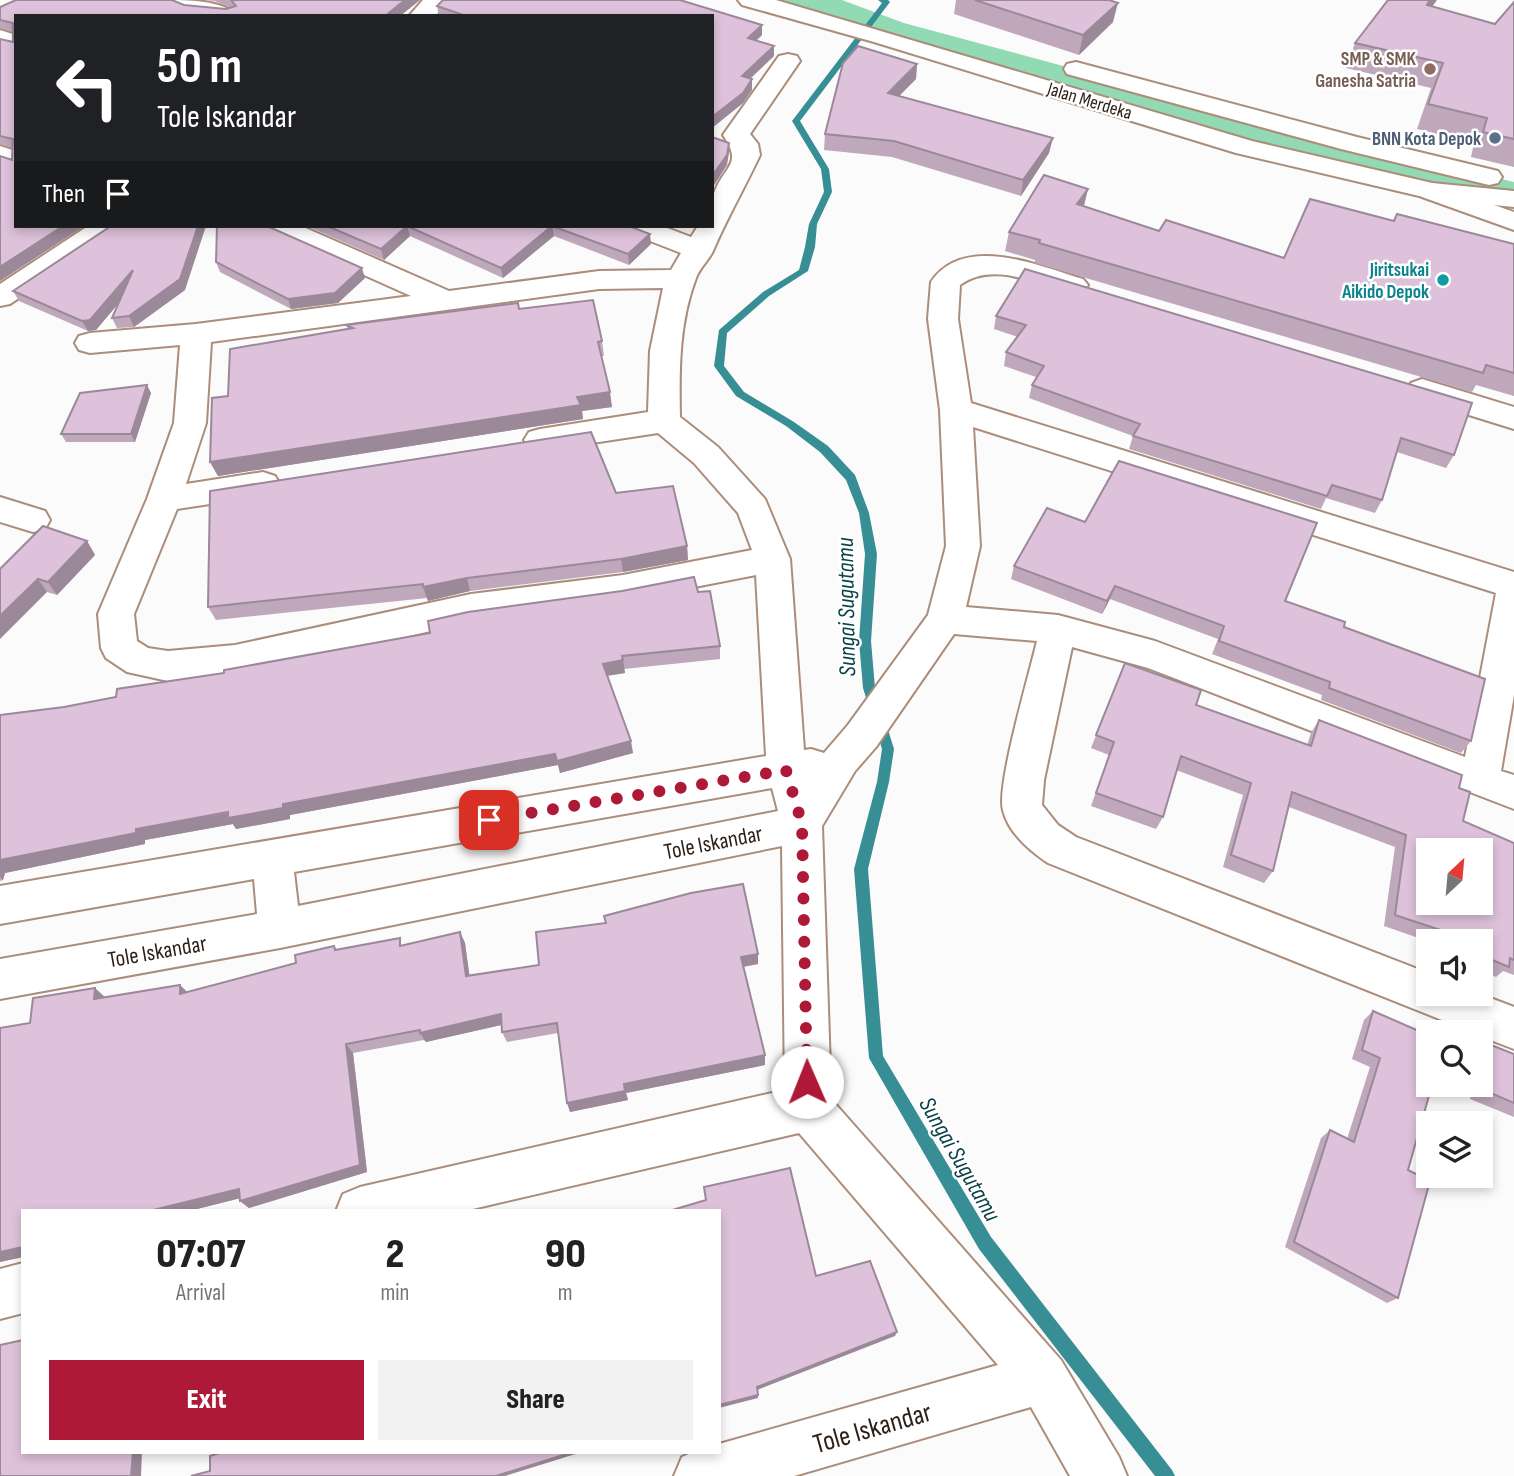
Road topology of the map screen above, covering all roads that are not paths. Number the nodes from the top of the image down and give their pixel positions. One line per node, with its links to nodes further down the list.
1 (178, 0): 5 (street)
2 (435, 0): 6 (street)
3 (750, 0): 7 (street, Jalan Merdeka)
4 (870, 10): 7 (street, Jalan Merdeka)
5 (219, 14)
6 (424, 14)
7 (893, 30): 10 (street, Jalan Merdeka); 11 (street, Jalan Merdeka)
8 (788, 61): 9 (street)
9 (724, 131): 15 (street)
10 (1304, 131): 11 (street); 12 (street, Jalan Merdeka)
11 (1295, 159): 13 (street, Jalan Merdeka)
12 (1514, 183)
13 (1432, 191): 14 (street, Jalan Merdeka); 16 (street, Jalan Merdeka)
14 (1514, 199)
15 (714, 222)
16 (1514, 222)
17 (104, 228): 22 (street)
18 (282, 228): 24 (street)
19 (655, 228): 20 (street)
20 (708, 234): 21 (street)
21 (680, 279): 24 (street); 30 (street)
22 (3, 291)
23 (1106, 295): 28 (street)
24 (444, 300): 25 (street)
25 (195, 334): 26 (street); 33 (street)
26 (90, 343)
27 (1396, 382): 29 (street)
28 (956, 410): 37 (street); 39 (street)
29 (1514, 418)
30 (664, 421): 31 (street); 36 (street)
31 (516, 444)
32 (286, 480): 33 (street)
33 (164, 499): 36 (street)
34 (0, 509): 35 (street)
35 (33, 520)
36 (773, 559): 41 (street)
37 (1514, 587): 42 (street)
38 (1058, 628): 39 (street); 42 (street); 48 (street)
39 (936, 631): 40 (street)
40 (851, 748): 41 (street); 43 (street)
41 (786, 770): 43 (street); 44 (street)
42 (1497, 786)
43 (802, 824): 46 (street, Tole Iskandar); 49 (street)
44 (272, 857): 45 (street); 46 (street)
45 (0, 905)
46 (279, 929): 47 (street, Tole Iskandar)
47 (0, 979)
48 (1514, 1028)
49 (808, 1108): 50 (street); 53 (street)
50 (369, 1209)
51 (21, 1289): 52 (street)
52 (0, 1294)
53 (1043, 1378): 54 (street, Tole Iskandar); 55 (street)
54 (701, 1476)
55 (1100, 1476)

